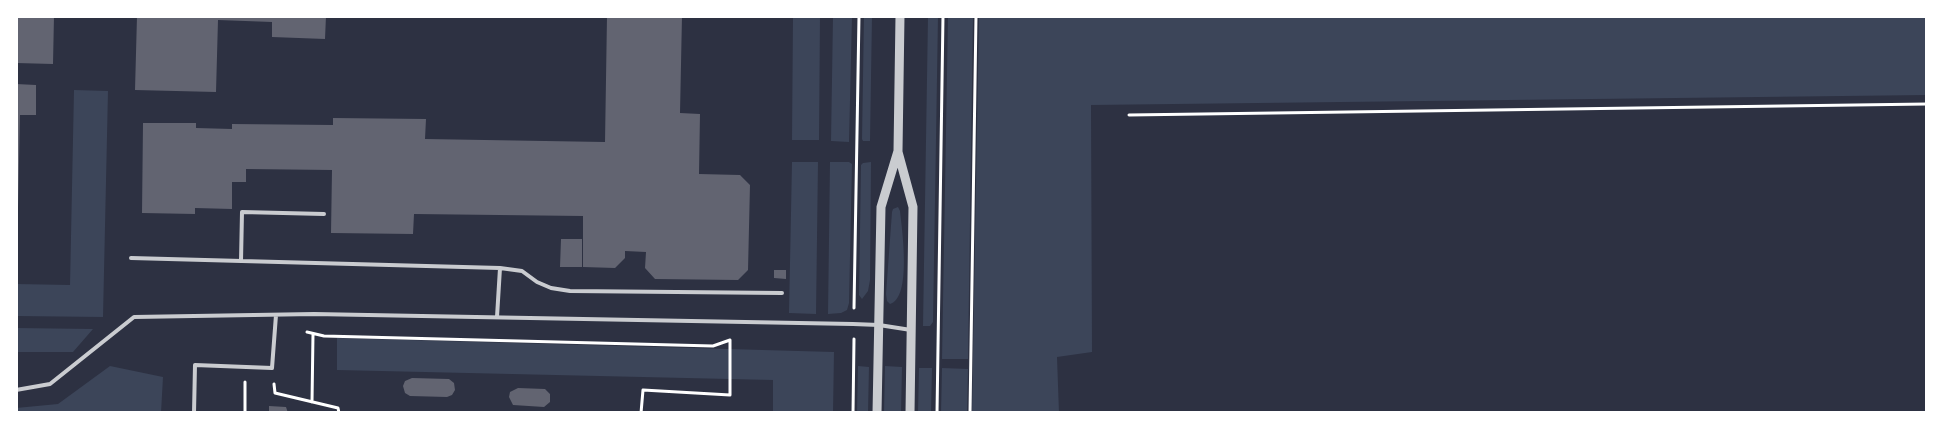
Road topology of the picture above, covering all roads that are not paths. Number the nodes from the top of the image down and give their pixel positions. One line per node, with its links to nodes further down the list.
1 (900, 16): 2 (street)
2 (898, 151): 10 (street); 11 (street)
3 (324, 214): 5 (lane)
4 (131, 258): 5 (lane)
5 (241, 261): 6 (lane)
6 (500, 268): 7 (lane); 9 (lane)
7 (782, 293)
8 (276, 314): 9 (lane); 12 (lane); 13 (lane)
9 (497, 317): 10 (lane)
10 (879, 325): 11 (lane); 14 (street)
11 (911, 330): 15 (street)
12 (16, 390)
13 (194, 413)
14 (877, 413)
15 (910, 413)

